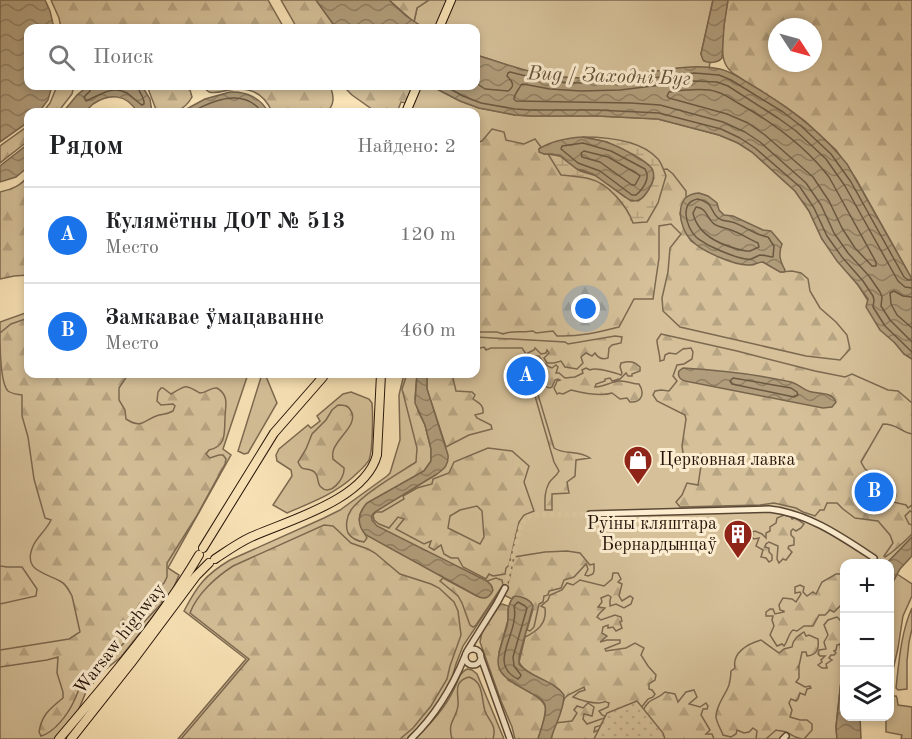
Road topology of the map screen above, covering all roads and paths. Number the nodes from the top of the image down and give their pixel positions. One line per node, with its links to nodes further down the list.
1 (451, 0): 2 (highway)
2 (441, 24)
3 (415, 90): 4 (highway)
4 (407, 108)
5 (322, 378): 16 (highway, Warsaw highway)
6 (381, 378): 17 (highway)
7 (590, 514): 8 (street)
8 (874, 558)
9 (505, 588): 10 (street)
10 (473, 639): 11 (street); 12 (street)
11 (466, 654): 12 (street); 13 (street); 14 (street)
12 (480, 654): 13 (street); 15 (street)
13 (473, 664): 14 (street); 15 (street)
14 (458, 673): 18 (street)
15 (488, 676): 19 (street)
16 (59, 739)
17 (71, 739)
18 (411, 739)
19 (510, 739)

